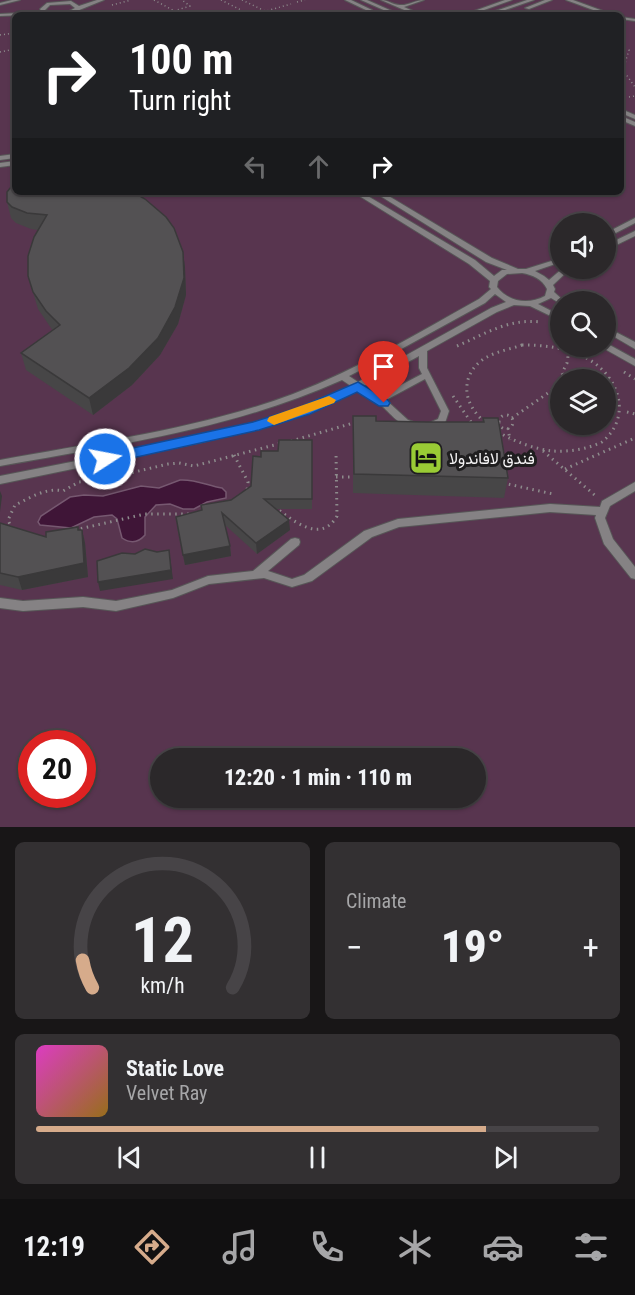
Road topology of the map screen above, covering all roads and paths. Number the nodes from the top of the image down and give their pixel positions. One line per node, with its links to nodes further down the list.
1 (18, 0): 20 (lane)
2 (81, 0): 18 (lane)
3 (102, 0): 26 (lane)
4 (154, 0): 27 (path)
5 (182, 0): 27 (path)
6 (221, 0): 24 (path)
7 (242, 0): 28 (path)
8 (305, 0): 19 (path)
9 (347, 0): 32 (lane)
10 (363, 0): 25 (lane)
11 (383, 0): 23 (lane)
12 (422, 0): 23 (lane)
13 (510, 0): 35 (lane)
14 (532, 0): 36 (lane)
15 (550, 0): 37 (lane)
16 (568, 0): 38 (lane)
17 (56, 1): 18 (lane); 22 (lane)
18 (67, 2): 26 (lane)
19 (297, 2)
20 (0, 4)
21 (291, 4): 28 (path)
22 (43, 5): 39 (lane)
23 (400, 7): 25 (lane); 34 (lane)
24 (242, 10): 29 (path); 30 (path)
25 (388, 10): 33 (lane)
26 (78, 11)
27 (174, 11)
28 (266, 11): 31 (path)
29 (236, 12)
30 (246, 12)
31 (262, 12)
32 (376, 12)
33 (392, 12)
34 (412, 12)
35 (474, 12)
36 (495, 12)
37 (514, 12)
38 (603, 12)
39 (0, 13)
40 (624, 49): 41 (path)
41 (624, 59)
42 (624, 75): 43 (path)
43 (635, 87)
44 (635, 96): 45 (path)
45 (629, 97)
46 (361, 195): 56 (lane)
47 (382, 195): 53 (lane)
48 (635, 220): 49 (lane)
49 (616, 230)
50 (635, 233): 51 (lane)
51 (616, 243)
52 (550, 264): 54 (lane)
53 (517, 270): 54 (lane); 56 (lane)
54 (527, 272): 57 (lane)
55 (559, 279): 57 (lane)
56 (494, 285): 58 (lane); 72 (lane)
57 (550, 289): 59 (lane)
58 (514, 302): 59 (lane); 66 (lane)
59 (532, 304): 60 (lane)
60 (550, 313)
61 (549, 325): 65 (path)
62 (616, 335): 64 (lane)
63 (550, 346): 84 (path)
64 (635, 346)
65 (453, 348)
66 (423, 349): 71 (lane); 74 (lane)
67 (616, 352): 69 (lane)
68 (584, 357): 70 (path)
69 (635, 363)
70 (603, 369)
71 (426, 375): 78 (lane); 78 (lane)
72 (342, 376): 74 (lane); 95 (lane)
73 (616, 381): 75 (path)
74 (358, 386): 78 (lane); 99 (lane)
75 (620, 386)
76 (448, 389): 89 (path)
77 (550, 391): 82 (path)
78 (380, 400)
79 (627, 403): 80 (path)
80 (627, 412): 81 (path); 86 (path)
81 (635, 414)
82 (512, 417): 87 (path); 87 (path)
83 (368, 418): 94 (path)
84 (479, 419): 85 (path); 91 (path)
85 (488, 419)
86 (624, 420)
87 (508, 428): 91 (path)
88 (620, 428): 92 (path)
89 (466, 429)
90 (635, 438): 96 (path)
91 (510, 440): 92 (path)
92 (541, 449): 96 (path)
93 (336, 452): 97 (path)
94 (234, 455): 100 (path); 110 (path)
95 (0, 463)
96 (565, 469): 107 (path)
97 (336, 477): 98 (path); 106 (path)
98 (360, 477)
99 (0, 480)
100 (248, 482): 103 (path); 104 (path)
101 (494, 482): 105 (path)
102 (635, 486): 107 (lane)
103 (256, 490)
104 (245, 493)
105 (562, 496)
106 (273, 504)
107 (603, 507): 112 (lane); 113 (lane)
108 (193, 514): 109 (path)
109 (65, 533)
110 (19, 534)
111 (295, 542): 112 (lane)
112 (257, 574): 114 (lane)
113 (635, 575)
114 (0, 603)

